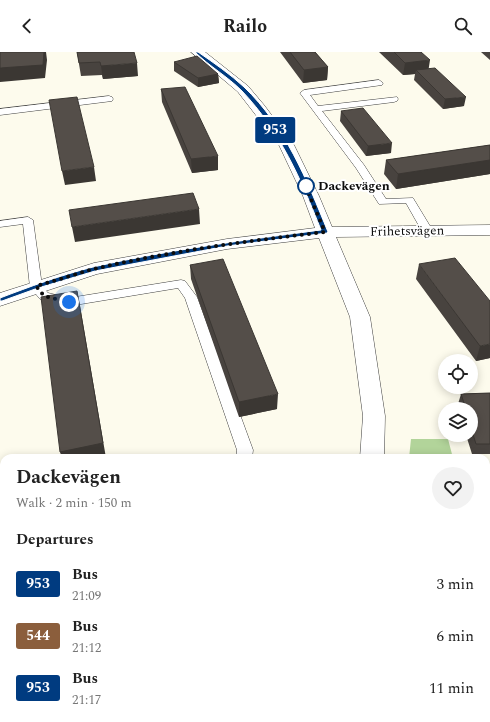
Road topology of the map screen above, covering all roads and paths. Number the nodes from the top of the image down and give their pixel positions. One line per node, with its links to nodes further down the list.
1 (197, 52): 10 (street)
2 (379, 84): 5 (lane)
3 (109, 99): 6 (lane)
4 (394, 99): 5 (lane)
5 (316, 109): 8 (lane)
6 (0, 112)
7 (0, 224): 11 (lane)
8 (428, 230): 9 (street, Frihetsvägen); 10 (street, Frihetsvägen)
9 (490, 230)
10 (325, 232): 11 (street, Frihetsvägen); 14 (street)
11 (36, 286): 12 (street, Frihetsvägen); 13 (lane)
12 (0, 300)
13 (244, 454)
14 (372, 454)

